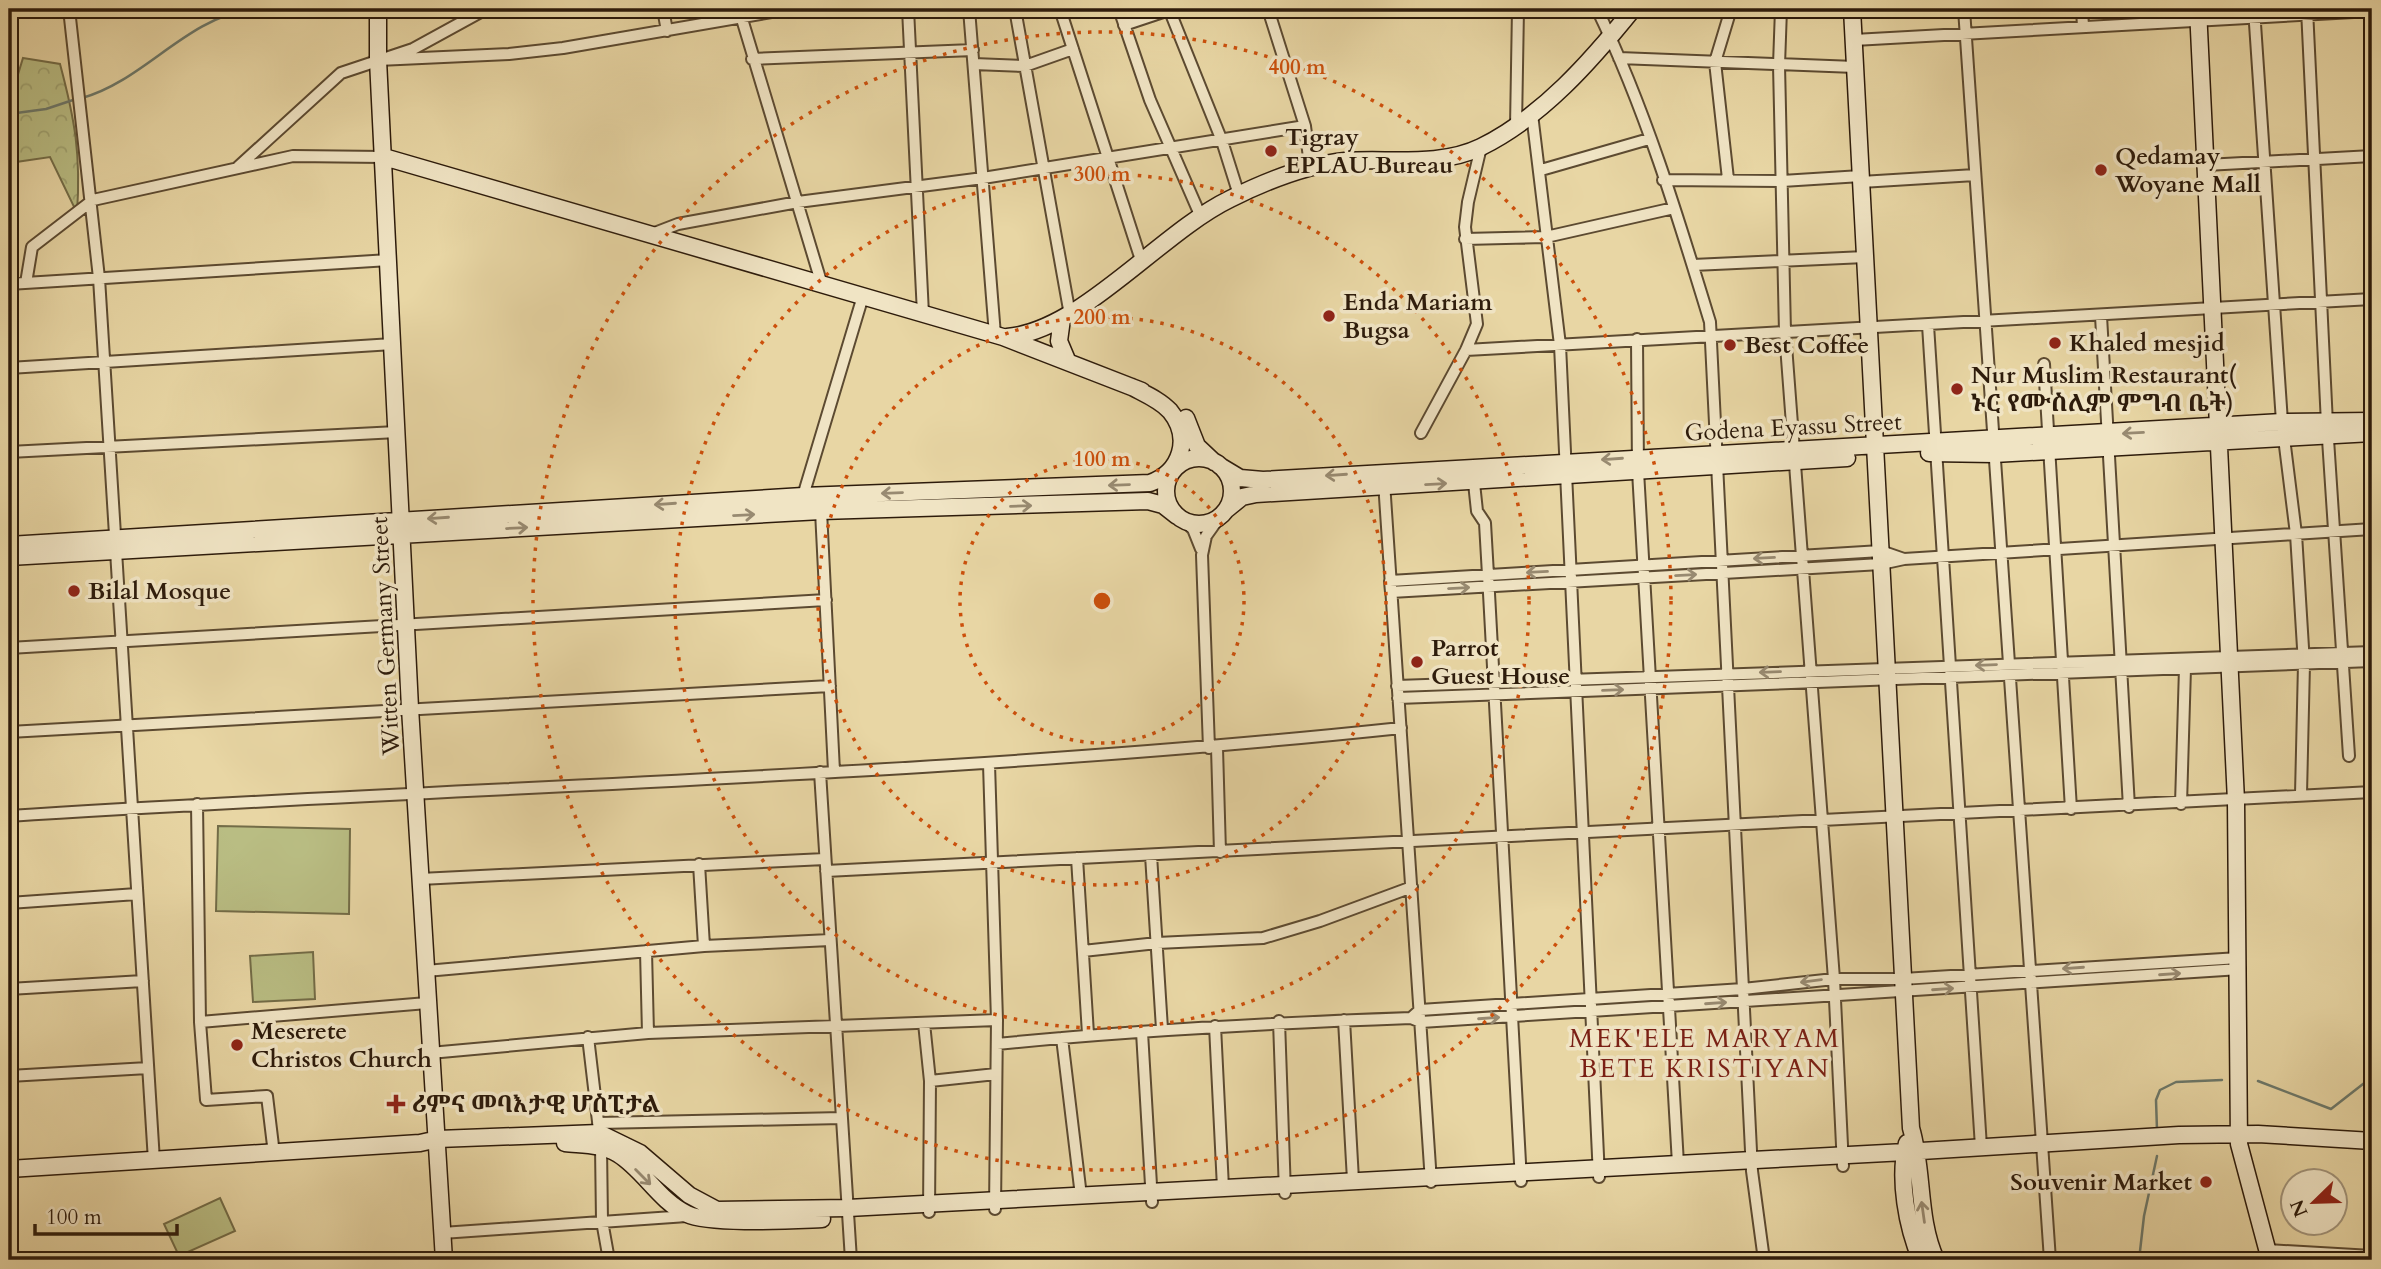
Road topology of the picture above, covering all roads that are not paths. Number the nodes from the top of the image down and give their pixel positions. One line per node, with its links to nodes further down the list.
1 (69, 9): 68 (street)
2 (379, 9): 37 (street, Witten Germany Street)
3 (486, 9): 37 (street)
4 (663, 9): 28 (street)
5 (789, 9): 23 (street)
6 (908, 9): 34 (street)
7 (969, 9): 33 (street)
8 (1014, 9): 41 (street)
9 (1060, 9): 32 (street)
10 (1119, 9): 26 (street)
11 (1169, 9): 26 (street); 47 (street)
12 (1268, 9): 44 (street)
13 (1518, 9): 45 (street)
14 (1597, 9): 30 (street)
15 (1633, 9): 30 (street)
16 (1731, 9): 38 (street)
17 (1781, 9): 40 (street)
18 (1852, 9): 31 (street)
19 (1964, 9): 29 (street)
20 (2082, 9): 27 (street)
21 (2307, 11): 22 (street); 24 (street); 53 (street)
22 (2372, 11)
23 (740, 13): 28 (street); 36 (street)
24 (2255, 13): 25 (street); 54 (street)
25 (2199, 15): 27 (street); 55 (street)
26 (1124, 25): 49 (street)
27 (2083, 27): 29 (street)
28 (667, 31): 37 (street)
29 (1966, 34): 31 (street); 60 (street)
30 (1611, 36): 35 (street); 43 (street)
31 (1854, 40): 42 (street)
32 (1073, 49): 41 (street); 52 (street)
33 (973, 50): 34 (street); 39 (street)
34 (910, 53): 36 (street); 66 (street)
35 (1619, 58): 38 (street); 46 (street)
36 (752, 59): 69 (street)
37 (378, 60): 51 (street, Witten Germany Street); 58 (street)
38 (1715, 62): 40 (street); 62 (street)
39 (974, 64): 41 (street); 61 (street)
40 (1779, 65): 42 (street); 65 (street)
41 (1025, 66): 57 (street)
42 (1855, 67): 63 (street)
43 (1532, 114): 45 (street); 59 (street)
44 (1304, 126): 47 (street); 56 (street)
45 (1516, 126): 48 (street)
46 (1649, 139): 59 (street); 64 (street)
47 (1222, 141): 49 (street); 67 (street)
48 (1481, 147): 56 (street); 74 (street)
49 (1171, 149): 52 (street); 71 (street)
50 (2372, 156): 53 (street)
51 (384, 157): 58 (street); 72 (street); 76 (street, Witten Germany Street)
52 (1108, 158): 57 (street); 77 (street)
53 (2314, 158): 54 (street); 86 (street)
54 (2264, 162): 55 (street); 87 (street)
55 (2206, 165): 88 (street)
56 (1310, 166): 67 (street)
57 (1043, 167): 61 (street); 91 (street)
58 (237, 168): 68 (street)
59 (1541, 170): 73 (street)
60 (1975, 175): 63 (street); 92 (street)
61 (983, 178): 66 (street); 97 (street)
62 (1728, 179): 64 (street); 65 (street)
63 (1861, 179): 65 (street); 75 (street)
64 (1663, 180): 70 (street)
65 (1782, 181): 78 (street)
66 (917, 187): 69 (street); 89 (street)
67 (1239, 194): 71 (street)
68 (93, 200): 80 (street); 81 (street)
69 (798, 202): 72 (street); 83 (street)
70 (1674, 208): 73 (street); 79 (street)
71 (1201, 217): 77 (street)
72 (651, 235): 83 (street)
73 (1546, 237): 74 (street); 100 (street)
74 (1465, 239): 101 (street)
75 (1865, 257): 78 (street); 94 (street)
76 (390, 260): 80 (street); 99 (street, Witten Germany Street)
77 (1141, 260): 91 (street)
78 (1783, 261): 79 (street); 95 (street)
79 (1693, 265): 96 (street)
80 (99, 278): 81 (street); 103 (street)
81 (26, 283): 82 (street)
82 (9, 284)
83 (822, 285): 84 (street)
84 (863, 296): 89 (street); 130 (street)
85 (2372, 299): 86 (street)
86 (2323, 300): 87 (street); 109 (street)
87 (2274, 306): 88 (street); 108 (street)
88 (2213, 309): 90 (street); 113 (street)
89 (923, 314): 97 (street)
90 (2101, 316): 92 (street); 114 (street)
91 (1066, 317): 97 (street); 102 (street)
92 (1986, 322): 93 (street); 116 (street)
93 (1928, 325): 94 (street); 118 (street)
94 (1869, 329): 95 (street); 119 (street)
95 (1785, 331): 96 (street); 121 (street)
96 (1711, 335): 98 (street); 122 (street)
97 (999, 336): 102 (street)
98 (1637, 339): 100 (street); 124 (street)
99 (393, 344): 103 (street); 110 (street, Witten Germany Street)
100 (1560, 345): 101 (street); 125 (street)
101 (1466, 351): 111 (street)
102 (1067, 360): 106 (street)
103 (104, 362): 105 (street); 117 (street)
104 (2044, 364): 115 (street)
105 (9, 368)
106 (1132, 387): 123 (street); 126 (street)
107 (2372, 421): 109 (street, Godena Eyassu Street)
108 (2282, 429): 109 (street, Godena Eyassu Street); 113 (street, Godena Eyassu Street); 139 (street)
109 (2328, 429): 112 (street, Godena Eyassu Street); 138 (street)
110 (397, 432): 117 (street); 136 (street, Witten Germany Street)
111 (1421, 433)
112 (2372, 433)
113 (2218, 434): 114 (street, Godena Eyassu Street); 140 (street)
114 (2108, 441): 115 (street, Godena Eyassu Street); 143 (street)
115 (2049, 444): 116 (street, Godena Eyassu Street); 144 (street)
116 (1994, 446): 118 (street, Godena Eyassu Street); 145 (street)
117 (109, 447): 120 (street); 141 (street)
118 (1936, 447): 119 (street, Godena Eyassu Street); 148 (street)
119 (1875, 451): 121 (street, Godena Eyassu Street); 150 (street)
120 (9, 452)
121 (1793, 456): 122 (street, Godena Eyassu Street); 147 (street)
122 (1717, 460): 124 (street, Godena Eyassu Street); 151 (street)
123 (1217, 464): 126 (street); 127 (street, Godena Eyassu Street, one-way to 123); 133 (street)
124 (1639, 465): 125 (street, Godena Eyassu Street); 152 (street)
125 (1564, 469): 127 (street, Godena Eyassu Street); 128 (street, Godena Eyassu Street); 155 (street)
126 (1171, 472): 129 (street, one-way to 129); 135 (street)
127 (1383, 479): 128 (street, Godena Eyassu Street, one-way to 128); 133 (street, Godena Eyassu Street); 158 (street)
128 (1474, 483): 157 (street)
129 (972, 491): 130 (street, one-way to 130); 131 (street)
130 (803, 496): 134 (street, one-way to 134)
131 (973, 508): 132 (street); 135 (street, one-way to 135)
132 (821, 511): 134 (street, one-way to 132); 159 (street)
133 (1224, 512): 135 (street); 146 (street)
134 (619, 515): 136 (street)
135 (1180, 518): 146 (street)
136 (402, 527): 141 (street); 160 (street, Witten Germany Street)
137 (2372, 528): 138 (street)
138 (2336, 532): 139 (street); 164 (street)
139 (2296, 534): 140 (street); 165 (street)
140 (2223, 538): 143 (street); 167 (street)
141 (116, 544): 142 (street); 149 (street); 161 (street)
142 (9, 545)
143 (2114, 546): 144 (street); 168 (street)
144 (2056, 550): 145 (street); 169 (street)
145 (2002, 554): 148 (street); 171 (street)
146 (1202, 555): 185 (street)
147 (1800, 556): 150 (street); 151 (street, one-way to 151); 153 (street)
148 (1943, 556): 150 (street); 172 (street)
149 (9, 557)
150 (1881, 558): 153 (street); 173 (street)
151 (1722, 561): 152 (street); 154 (street)
152 (1644, 566): 155 (street); 156 (street)
153 (1801, 569): 154 (street); 174 (street)
154 (1722, 573): 156 (street, one-way to 154); 175 (street)
155 (1569, 576): 156 (street); 157 (street); 177 (street)
156 (1645, 578): 176 (street)
157 (1489, 581): 158 (street); 179 (street)
158 (1391, 587): 180 (street)
159 (826, 600): 160 (street); 178 (street)
160 (407, 623): 161 (street); 181 (street, Witten Germany Street)
161 (122, 642): 162 (street); 182 (street)
162 (9, 648)
163 (2372, 652): 164 (street)
164 (2343, 658): 165 (street); 166 (street); 186 (street)
165 (2304, 659): 167 (street); 191 (street)
166 (2372, 661)
167 (2229, 662): 168 (street); 170 (street); 193 (street)
168 (2120, 666): 169 (street); 170 (street); 196 (street)
169 (2063, 668): 171 (street); 198 (street)
170 (2185, 668): 195 (street)
171 (2010, 670): 172 (street); 199 (street)
172 (1951, 672): 173 (street); 200 (street)
173 (1887, 673): 174 (street); 202 (street)
174 (1809, 677): 175 (street); 203 (street)
175 (1728, 680): 176 (street); 204 (street)
176 (1651, 682): 177 (street); 205 (street)
177 (1575, 685): 179 (street); 206 (street)
178 (830, 686): 181 (street); 188 (street)
179 (1494, 688): 180 (street); 207 (street)
180 (1397, 692): 183 (street)
181 (410, 708): 182 (street); 192 (street, Witten Germany Street)
182 (127, 725): 184 (street); 197 (street)
183 (1401, 728): 185 (street); 208 (street)
184 (9, 732)
185 (1213, 748): 187 (street); 209 (street)
186 (2349, 756)
187 (989, 764): 188 (street); 212 (street)
188 (834, 771): 189 (street)
189 (820, 772): 192 (street); 214 (street)
190 (2372, 792): 191 (street)
191 (2301, 794): 193 (street)
192 (417, 795): 194 (street); 215 (street, Witten Germany Street)
193 (2236, 802): 195 (street); 224 (street)
194 (197, 804): 197 (street); 247 (street)
195 (2181, 804): 196 (street)
196 (2129, 807): 198 (street)
197 (132, 808): 201 (street); 217 (street)
198 (2071, 809): 199 (street)
199 (2020, 812): 200 (street); 226 (street)
200 (1960, 815): 202 (street); 229 (street)
201 (9, 816)
202 (1895, 818): 203 (street); 230 (street)
203 (1820, 822): 204 (street); 227 (street)
204 (1735, 826): 205 (street); 232 (street)
205 (1659, 830): 206 (street); 233 (street)
206 (1582, 834): 207 (street); 235 (street)
207 (1503, 838): 208 (street); 238 (street)
208 (1408, 843): 209 (street); 216 (street)
209 (1220, 852): 210 (street)
210 (1151, 855): 211 (street); 220 (street)
211 (1077, 858): 212 (street); 223 (street)
212 (990, 863): 214 (street); 243 (street)
213 (699, 864): 214 (street); 215 (street); 221 (street)
214 (825, 865): 219 (street)
215 (420, 879): 225 (street, Witten Germany Street)
216 (1412, 887): 220 (street); 240 (street)
217 (137, 894): 218 (street); 228 (street)
218 (9, 903)
219 (830, 940): 221 (street); 249 (street)
220 (1157, 943): 223 (street); 251 (street)
221 (704, 946): 222 (street)
222 (646, 951): 225 (street); 253 (street)
223 (1083, 951): 254 (street)
224 (2239, 964): 226 (street); 265 (street)
225 (426, 971): 237 (street, Witten Germany Street)
226 (2031, 977): 229 (street); 269 (street)
227 (1834, 979): 230 (street); 232 (street, one-way to 232); 234 (street)
228 (143, 981): 231 (street); 259 (street)
229 (1970, 981): 230 (street); 268 (street)
230 (1904, 985): 234 (street); 272 (street)
231 (9, 989)
232 (1743, 989): 233 (street); 236 (street)
233 (1668, 994): 235 (street); 239 (street)
234 (1834, 996): 236 (street); 273 (street)
235 (1590, 999): 238 (street); 241 (street)
236 (1744, 1001): 239 (street, one-way to 236); 276 (street)
237 (428, 1003): 247 (street); 258 (street, Witten Germany Street)
238 (1512, 1004): 240 (street); 242 (street)
239 (1669, 1006): 241 (street); 275 (street)
240 (1420, 1010): 245 (street)
241 (1591, 1011): 242 (street); 278 (street)
242 (1513, 1016): 245 (street, one-way to 242); 279 (street)
243 (997, 1020): 248 (street); 257 (street)
244 (1344, 1020): 245 (street); 246 (street); 280 (street)
245 (1416, 1020): 281 (street)
246 (1279, 1021): 250 (street); 283 (street)
247 (200, 1022): 271 (street)
248 (924, 1023): 249 (street); 262 (street)
249 (836, 1026): 253 (street); 263 (street)
250 (1215, 1026): 251 (street); 282 (street)
251 (1162, 1029): 252 (street)
252 (1142, 1032): 254 (street); 285 (street)
253 (648, 1033): 255 (street)
254 (1088, 1034): 256 (street)
255 (588, 1037): 258 (street); 264 (street)
256 (1062, 1038): 257 (street); 284 (street)
257 (997, 1045): 260 (street)
258 (430, 1053): 267 (street, Witten Germany Street)
259 (148, 1068): 261 (street); 274 (street)
260 (996, 1074): 262 (street); 286 (street)
261 (9, 1076)
262 (930, 1081): 287 (street)
263 (842, 1118): 264 (street); 289 (street)
264 (599, 1134): 267 (street); 288 (street); 290 (street, one-way to 290); 291 (street)
265 (2239, 1140): 266 (street); 269 (street); 270 (street); 293 (street)
266 (2372, 1141)
267 (438, 1144): 271 (street); 292 (street, Witten Germany Street)
268 (1981, 1147): 269 (street); 272 (street)
269 (2043, 1148): 272 (street); 301 (street)
270 (2372, 1149)
271 (274, 1154): 274 (street)
272 (1912, 1157): 273 (street); 299 (street); 300 (street, one-way to 272)
273 (1843, 1160): 276 (street)
274 (154, 1161): 277 (street)
275 (1678, 1164): 276 (street); 278 (street)
276 (1751, 1165): 278 (street); 298 (street)
277 (9, 1169)
278 (1599, 1173): 279 (street)
279 (1521, 1176): 281 (street)
280 (1353, 1180): 281 (street); 283 (street)
281 (1432, 1181): 283 (street)
282 (1223, 1188): 283 (street); 285 (street)
283 (1285, 1189): 285 (street)
284 (1081, 1196): 285 (street); 286 (street)
285 (1152, 1197): 286 (street)
286 (995, 1204): 287 (street)
287 (929, 1208): 289 (street)
288 (717, 1210): 289 (street); 290 (street)
289 (848, 1213): 290 (street); 297 (street)
290 (690, 1216): 291 (street)
291 (602, 1221): 292 (street); 296 (street)
292 (442, 1234): 295 (street, Witten Germany Street)
293 (2268, 1255): 294 (street)
294 (2372, 1256)
295 (444, 1260)
296 (609, 1260)
297 (851, 1260)
298 (1763, 1260)
299 (1921, 1260)
300 (1936, 1260)
301 (2050, 1260)

